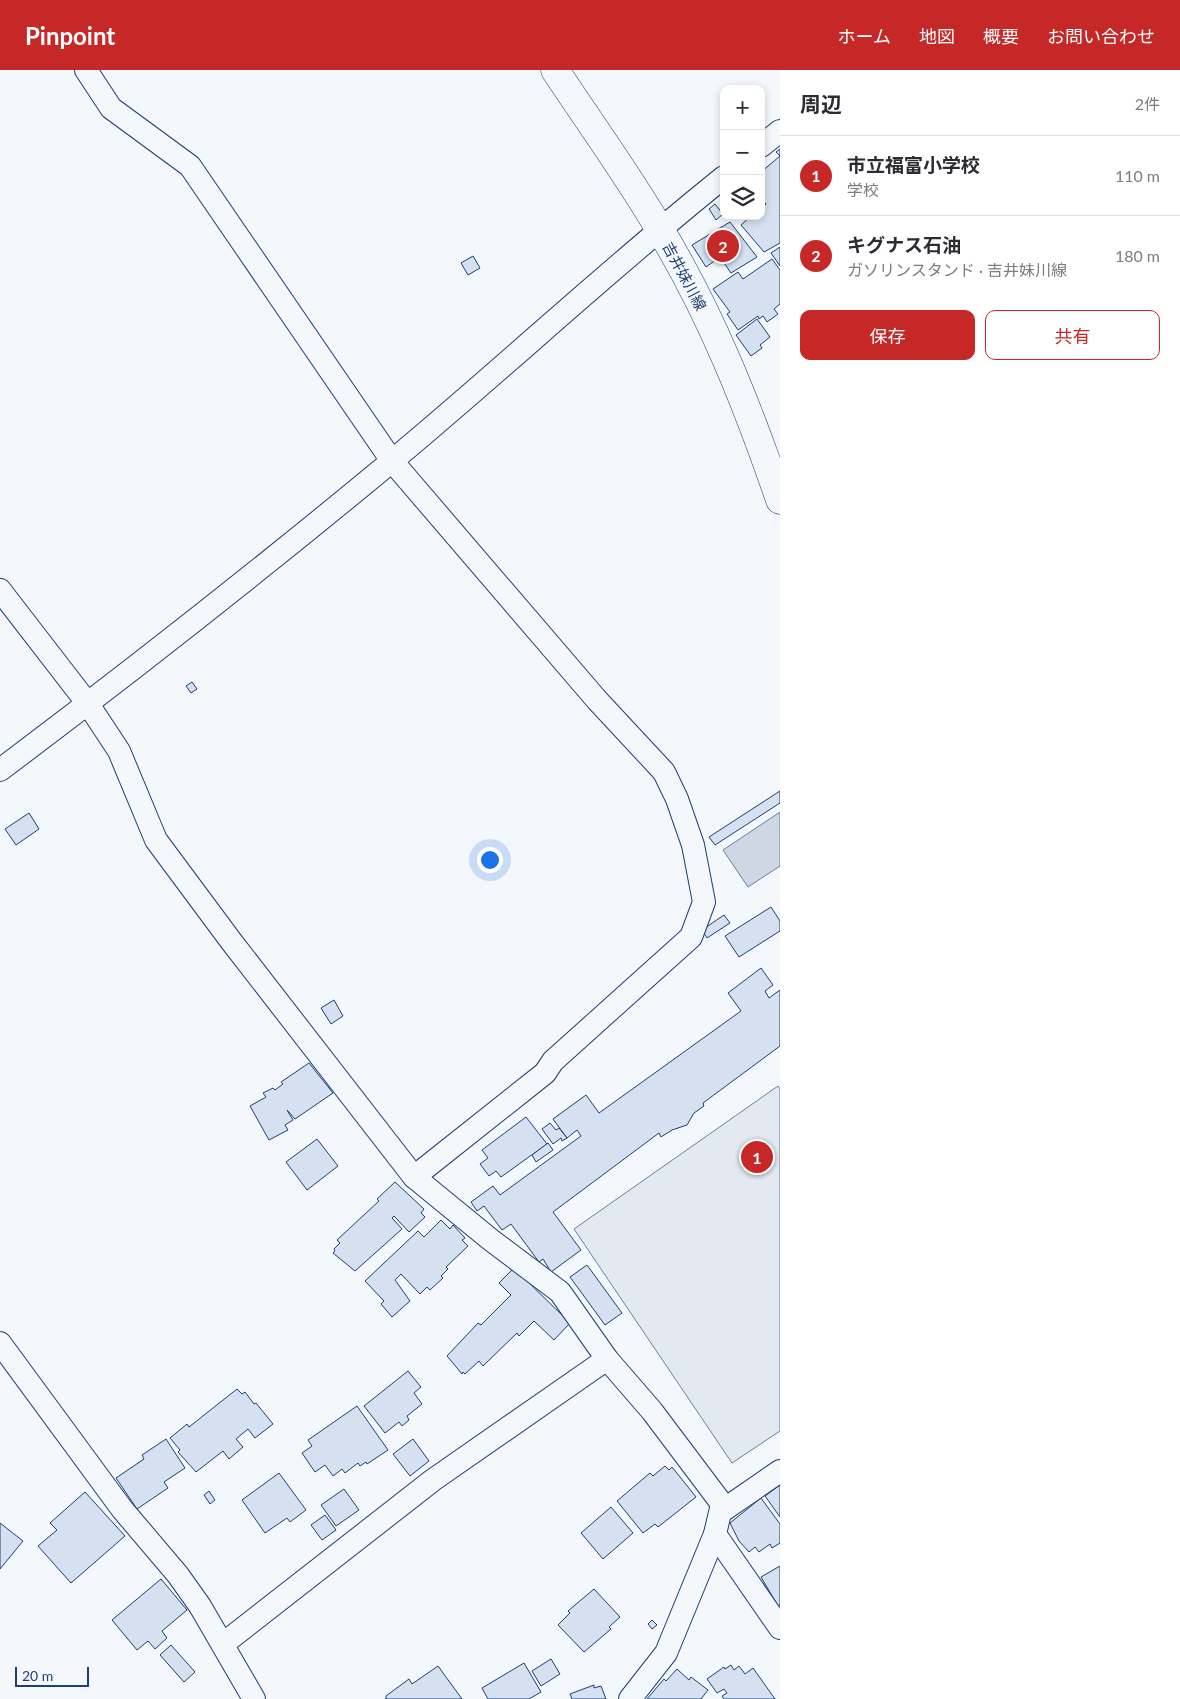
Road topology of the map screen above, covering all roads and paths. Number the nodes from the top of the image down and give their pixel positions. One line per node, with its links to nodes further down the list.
1 (86, 70): 7 (street)
2 (555, 70): 6 (main road, 吉井妹川線)
3 (780, 131): 4 (street)
4 (765, 143)
5 (720, 180): 6 (street)
6 (660, 228): 7 (street); 8 (main road, 吉井妹川線)
7 (392, 461): 10 (street); 12 (street)
8 (780, 500)
9 (0, 590): 10 (street)
10 (88, 704): 11 (street); 12 (street)
11 (0, 770)
12 (414, 1177): 14 (street)
13 (0, 1343): 19 (street)
14 (608, 1359): 16 (street); 19 (street)
15 (780, 1471): 16 (street)
16 (722, 1511): 17 (street)
17 (715, 1534): 18 (street); 21 (street)
18 (780, 1628)
19 (223, 1644): 20 (street)
20 (254, 1699)
21 (630, 1699)

